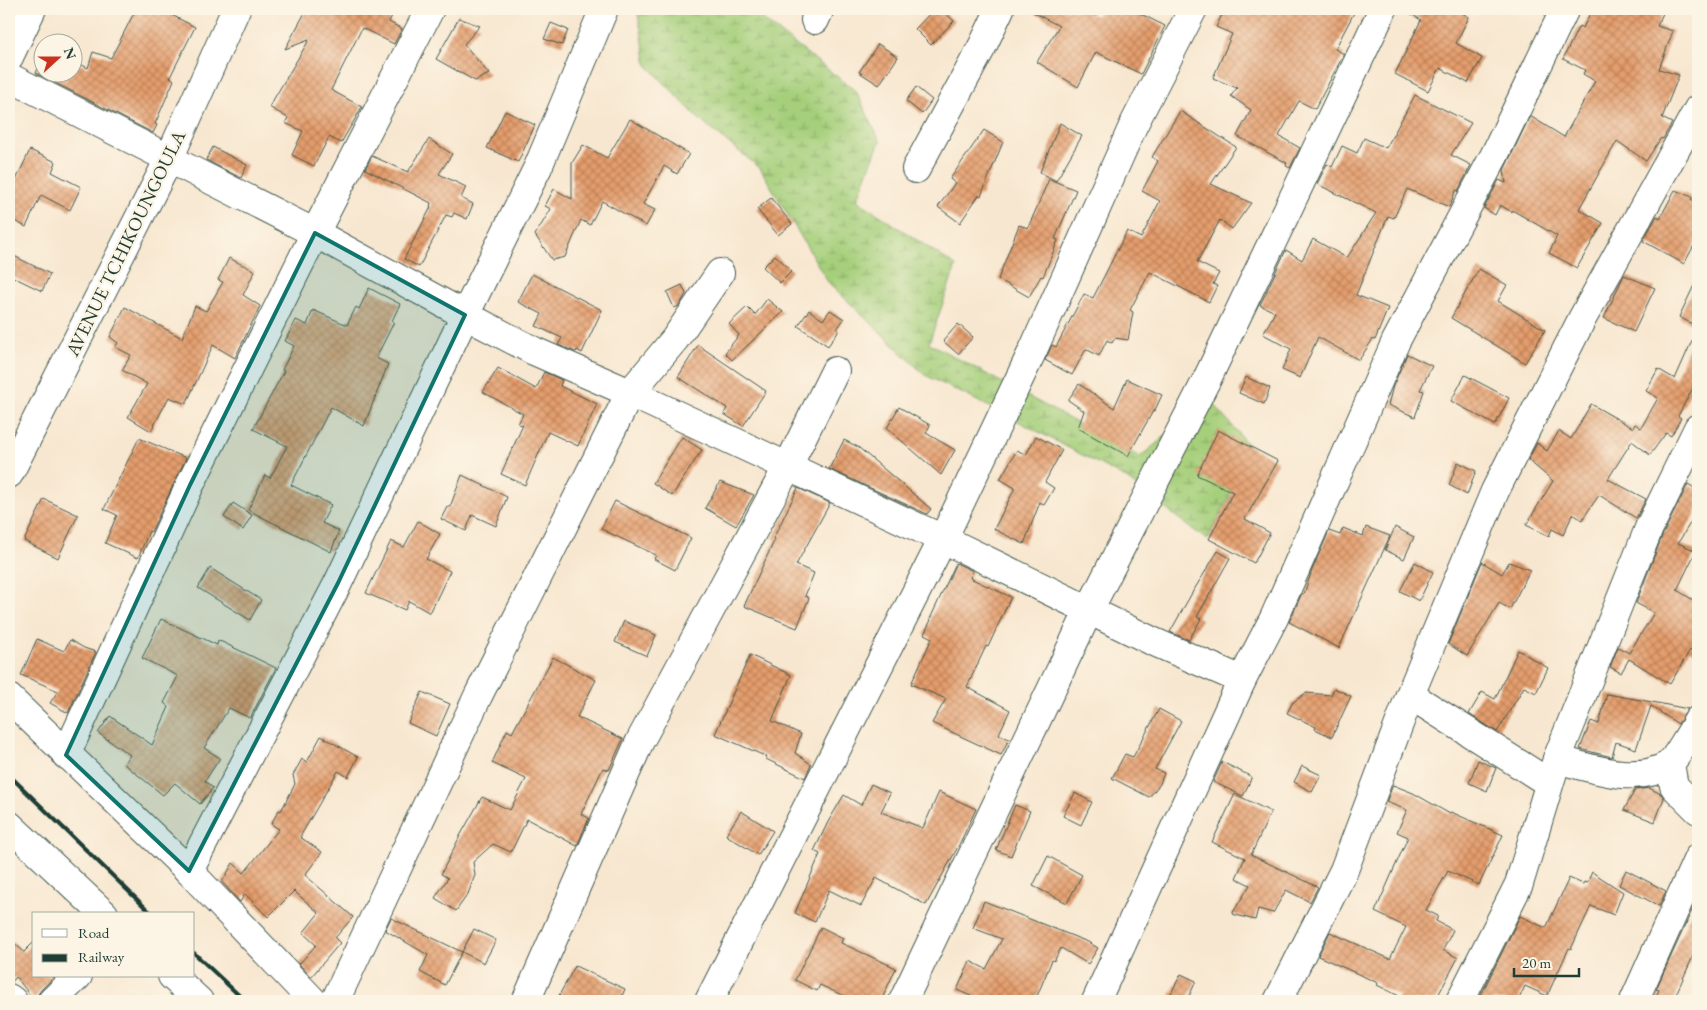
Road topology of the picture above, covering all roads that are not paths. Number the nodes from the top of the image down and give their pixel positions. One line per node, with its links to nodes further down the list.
1 (32, 9): 9 (street)
2 (236, 9): 12 (street, AVENUE TCHIKOUNGOULA)
3 (430, 9): 14 (street)
4 (604, 9): 16 (street)
5 (1000, 9): 13 (street)
6 (1193, 9): 22 (street)
7 (1383, 9): 23 (street)
8 (1565, 9): 24 (street)
9 (9, 56)
10 (9, 77): 12 (street)
11 (1698, 110): 25 (street)
12 (169, 158): 14 (street); 21 (street, AVENUE TCHIKOUNGOULA)
13 (916, 169)
14 (315, 233): 16 (street); 28 (street)
15 (720, 273): 18 (street)
16 (465, 315): 18 (street); 34 (street)
17 (835, 371): 20 (street)
18 (630, 393): 20 (street); 43 (street)
19 (1698, 428): 30 (street)
20 (788, 466): 22 (street); 44 (street)
21 (9, 474)
22 (943, 539): 23 (street); 45 (street)
23 (1089, 610): 24 (street); 46 (street)
24 (1242, 680): 47 (street)
25 (1410, 695): 30 (street); 48 (street)
26 (9, 698): 28 (street)
27 (1698, 720): 29 (street)
28 (66, 755): 34 (street)
29 (1670, 764): 30 (street); 31 (street)
30 (1553, 771): 49 (street)
31 (1698, 810)
32 (9, 825): 35 (street)
33 (1698, 858): 50 (street)
34 (190, 871): 42 (street)
35 (102, 912)
36 (76, 978): 40 (street)
37 (174, 978): 41 (street)
38 (9, 998): 39 (street)
39 (13, 1001)
40 (52, 1001)
41 (198, 1001)
42 (313, 1001)
43 (335, 1001)
44 (526, 1001)
45 (709, 1001)
46 (902, 1001)
47 (1096, 1001)
48 (1278, 1001)
49 (1460, 1001)
50 (1634, 1001)

